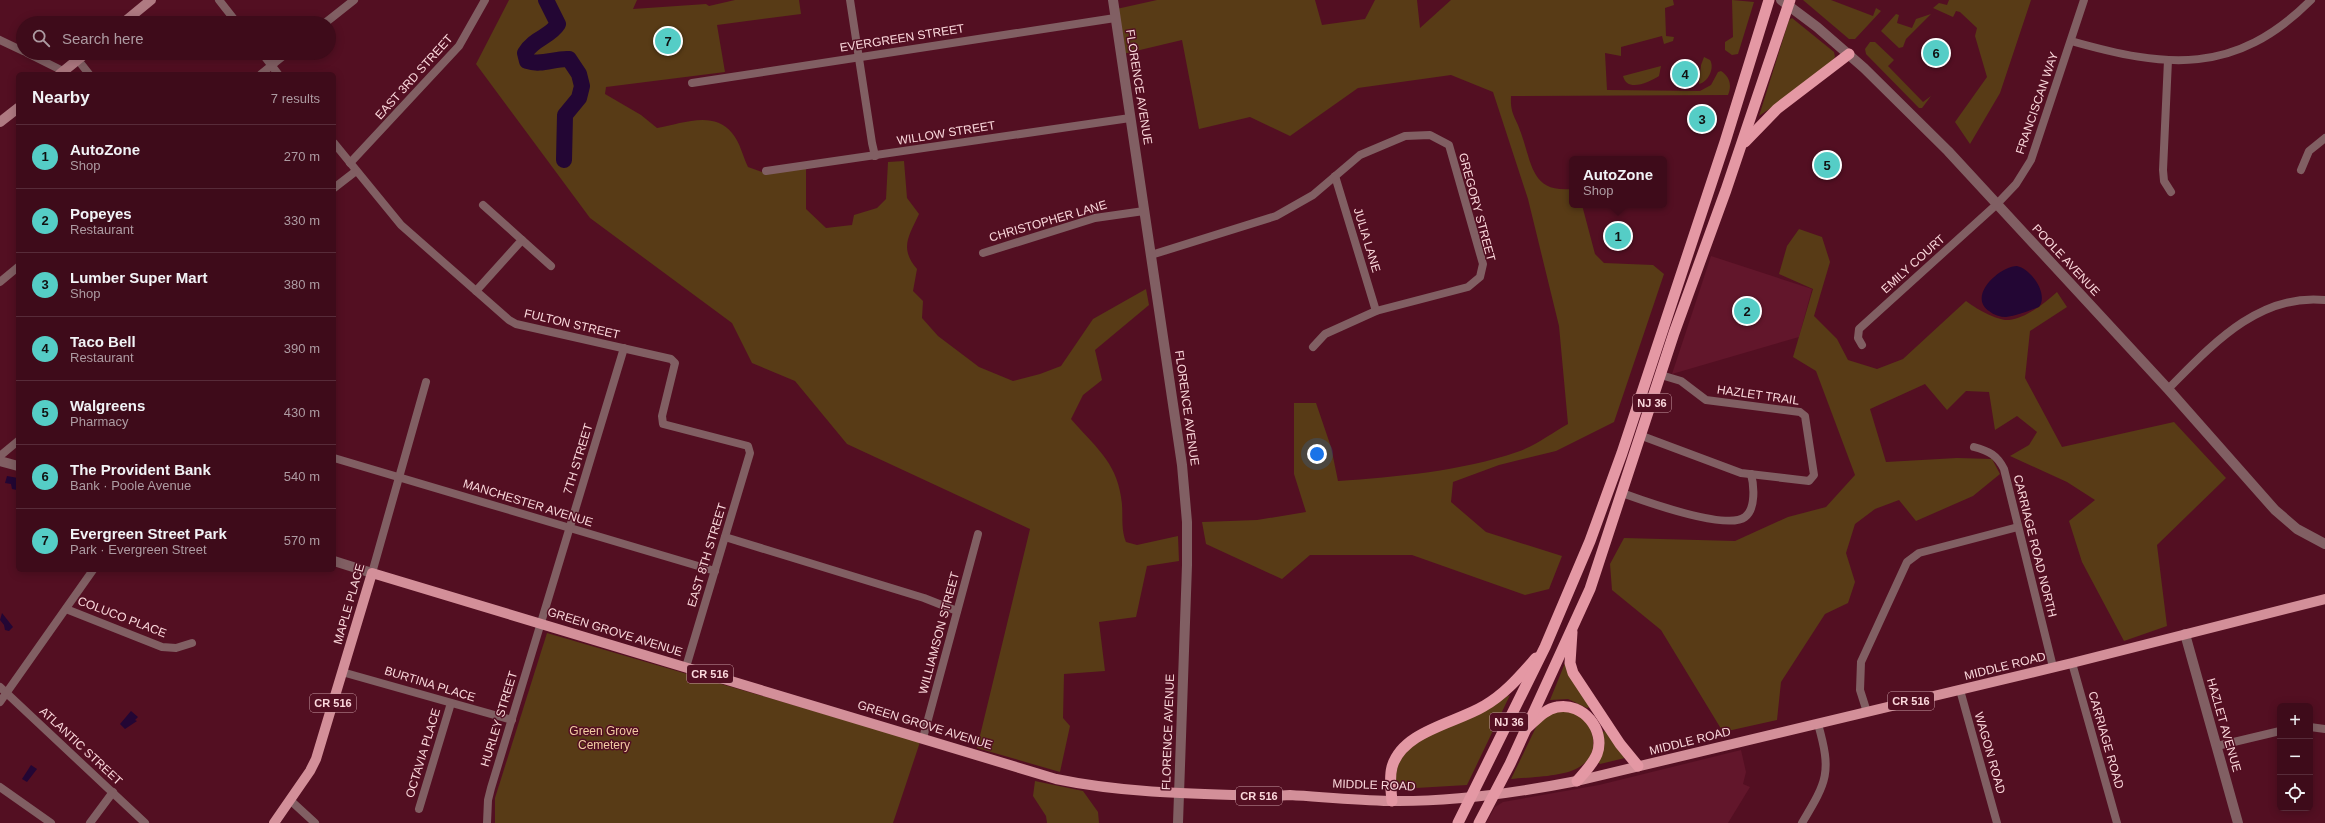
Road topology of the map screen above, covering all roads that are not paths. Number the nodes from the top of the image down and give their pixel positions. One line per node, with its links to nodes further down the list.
1 (151, 0): 11 (main road)
2 (219, 0): 12 (street)
3 (354, 0): 13 (street)
4 (485, 0): 39 (street, EAST 3RD STREET)
5 (850, 0): 19 (street)
6 (1113, 0): 14 (street, FLORENCE AVENUE)
7 (1769, 0): 93 (highway, NJ 36)
8 (2084, 0): 16 (street, FRANCISCAN WAY)
9 (2311, 0): 24 (street)
10 (1786, 2): 18 (street, POOLE AVENUE); 37 (highway, NJ 36)
11 (132, 16)
12 (232, 16)
13 (334, 16)
14 (1115, 18): 19 (street, EVERGREEN STREET); 33 (street, FLORENCE AVENUE)
15 (0, 40): 17 (street)
16 (2071, 41): 24 (street); 47 (street, FRANCISCAN WAY)
17 (16, 48)
18 (1849, 54): 37 (highway); 47 (street, POOLE AVENUE)
19 (859, 57): 31 (street, EVERGREEN STREET); 38 (street)
20 (39, 60): 26 (street)
21 (78, 60): 27 (main road); 28 (street)
22 (267, 60): 25 (street)
23 (279, 60): 25 (street)
24 (2168, 60): 45 (street)
25 (272, 66): 29 (street); 30 (street)
26 (59, 72)
27 (62, 72)
28 (87, 72)
29 (264, 72)
30 (276, 72)
31 (692, 83)
32 (16, 110): 34 (main road)
33 (1130, 118): 38 (street, WILLOW STREET); 48 (street, FLORENCE AVENUE)
34 (0, 122)
35 (2325, 138): 40 (street)
36 (336, 146): 39 (street, FULTON STREET)
37 (1741, 147): 61 (highway, NJ 36)
38 (875, 156): 42 (street, WILLOW STREET)
39 (350, 163): 41 (street, FULTON STREET)
40 (2301, 170)
41 (356, 171): 44 (street); 55 (street, FULTON STREET)
42 (766, 171)
43 (1335, 176): 51 (street, GREGORY STREET); 57 (street, JULIA LANE); 57 (street, GREGORY STREET)
44 (336, 186)
45 (2171, 192)
46 (483, 205): 49 (street)
47 (1996, 205): 58 (street, EMILY COURT); 63 (street, POOLE AVENUE)
48 (1144, 211): 50 (street, CHRISTOPHER LANE); 51 (street, FLORENCE AVENUE)
49 (522, 240): 52 (street); 55 (street)
50 (983, 253)
51 (1151, 255): 116 (street, FLORENCE AVENUE)
52 (551, 266)
53 (16, 269): 54 (street)
54 (0, 282)
55 (476, 291): 60 (street, FULTON STREET)
56 (2325, 300): 63 (street)
57 (1376, 311): 59 (street, GREGORY STREET)
58 (1862, 345)
59 (1313, 347)
60 (624, 348): 67 (street, FULTON STREET); 76 (street, 7TH STREET)
61 (1661, 375): 64 (highway, NJ 36); 72 (street, HAZLET TRAIL)
62 (426, 382): 73 (street, MAPLE PLACE)
63 (2168, 390): 79 (street, POOLE AVENUE)
64 (1642, 436): 72 (street, HAZLET TRAIL); 74 (highway, NJ 36)
65 (16, 443): 68 (street)
66 (1974, 447): 75 (street, CARRIAGE ROAD NORTH)
67 (750, 449): 78 (street, EAST 8TH STREET)
68 (0, 456)
69 (336, 459): 73 (street, MANCHESTER AVENUE)
70 (0, 461): 71 (street)
71 (16, 465)
72 (1751, 474): 74 (street)
73 (398, 477): 76 (street, MANCHESTER AVENUE); 83 (street, MAPLE PLACE)
74 (1622, 493): 90 (highway, NJ 36)
75 (2018, 527): 96 (street, CARRIAGE ROAD NORTH); 102 (street)
76 (569, 528): 81 (street, MANCHESTER AVENUE); 89 (street, 7TH STREET)
77 (978, 534): 88 (street, WILLIAMSON STREET)
78 (725, 537): 81 (street, EAST 8TH STREET); 88 (street)
79 (2325, 544)
80 (336, 562): 83 (street, GREEN GROVE AVENUE)
81 (715, 571): 95 (street, EAST 8TH STREET)
82 (91, 572): 87 (street)
83 (372, 573): 89 (main road, GREEN GROVE AVENUE / CR 516); 97 (main road, MAPLE PLACE / CR 516)
84 (2325, 591): 86 (main road)
85 (2325, 599): 86 (main road, MIDDLE ROAD / CR 516)
86 (2304, 604): 91 (main road, MIDDLE ROAD / CR 516)
87 (66, 609): 92 (street, COLUCO PLACE); 98 (street)
88 (957, 611): 109 (street, WILLIAMSON STREET)
89 (541, 623): 95 (main road, GREEN GROVE AVENUE / CR 516); 103 (street, HURLEY STREET)
90 (1572, 627): 107 (highway, NJ 36); 111 (highway)
91 (2185, 634): 94 (main road, MIDDLE ROAD / CR 516); 110 (street, HAZLET AVENUE)
92 (192, 643)
93 (1545, 647): 118 (highway, NJ 36); 120 (highway)
94 (2072, 663): 96 (main road, MIDDLE ROAD / CR 516); 133 (street, CARRIAGE ROAD)
95 (686, 667): 109 (main road, GREEN GROVE AVENUE / CR 516)
96 (2053, 667): 99 (main road, MIDDLE ROAD / CR 516)
97 (342, 672): 101 (street, BURTINA PLACE); 119 (main road, MAPLE PLACE / CR 516)
98 (3, 690): 100 (street); 115 (street, ATLANTIC STREET)
99 (1960, 690): 102 (main road, MIDDLE ROAD / CR 516); 132 (street, WAGON ROAD)
100 (0, 702)
101 (451, 703): 103 (street, BURTINA PLACE); 121 (street, OCTAVIA PLACE)
102 (1866, 712): 104 (main road, MIDDLE ROAD / CR 516)
103 (512, 720): 127 (street, HURLEY STREET)
104 (1818, 724): 111 (main road, MIDDLE ROAD / CR 516); 131 (street)
105 (2313, 727): 106 (street)
106 (2325, 728)
107 (1524, 731): 113 (highway); 117 (highway, NJ 36)
108 (2277, 732): 110 (street)
109 (923, 738): 112 (main road, GREEN GROVE AVENUE / CR 516)
110 (2217, 746): 134 (street, HAZLET AVENUE)
111 (1638, 766): 113 (main road, MIDDLE ROAD / CR 516)
112 (1048, 776): 116 (main road, MIDDLE ROAD / CR 516)
113 (1577, 781): 117 (main road, MIDDLE ROAD / CR 516)
114 (0, 787): 122 (street)
115 (113, 792): 123 (street); 124 (street, ATLANTIC STREET)
116 (1180, 793): 120 (main road, MIDDLE ROAD / CR 516); 128 (street, FLORENCE AVENUE)
117 (1496, 793): 118 (main road, MIDDLE ROAD / CR 516); 130 (highway, NJ 36)
118 (1472, 797): 120 (main road, MIDDLE ROAD / CR 516); 129 (highway, NJ 36)
119 (290, 800): 125 (main road, MAPLE PLACE / CR 516); 126 (street)
120 (1392, 801)
121 (419, 809)
122 (51, 823)
123 (90, 823)
124 (145, 823)
125 (274, 823)
126 (315, 823)
127 (488, 823)
128 (1178, 823)
129 (1458, 823)
130 (1479, 823)
131 (1802, 823)
132 (1997, 823)
133 (2117, 823)
134 (2238, 823)

